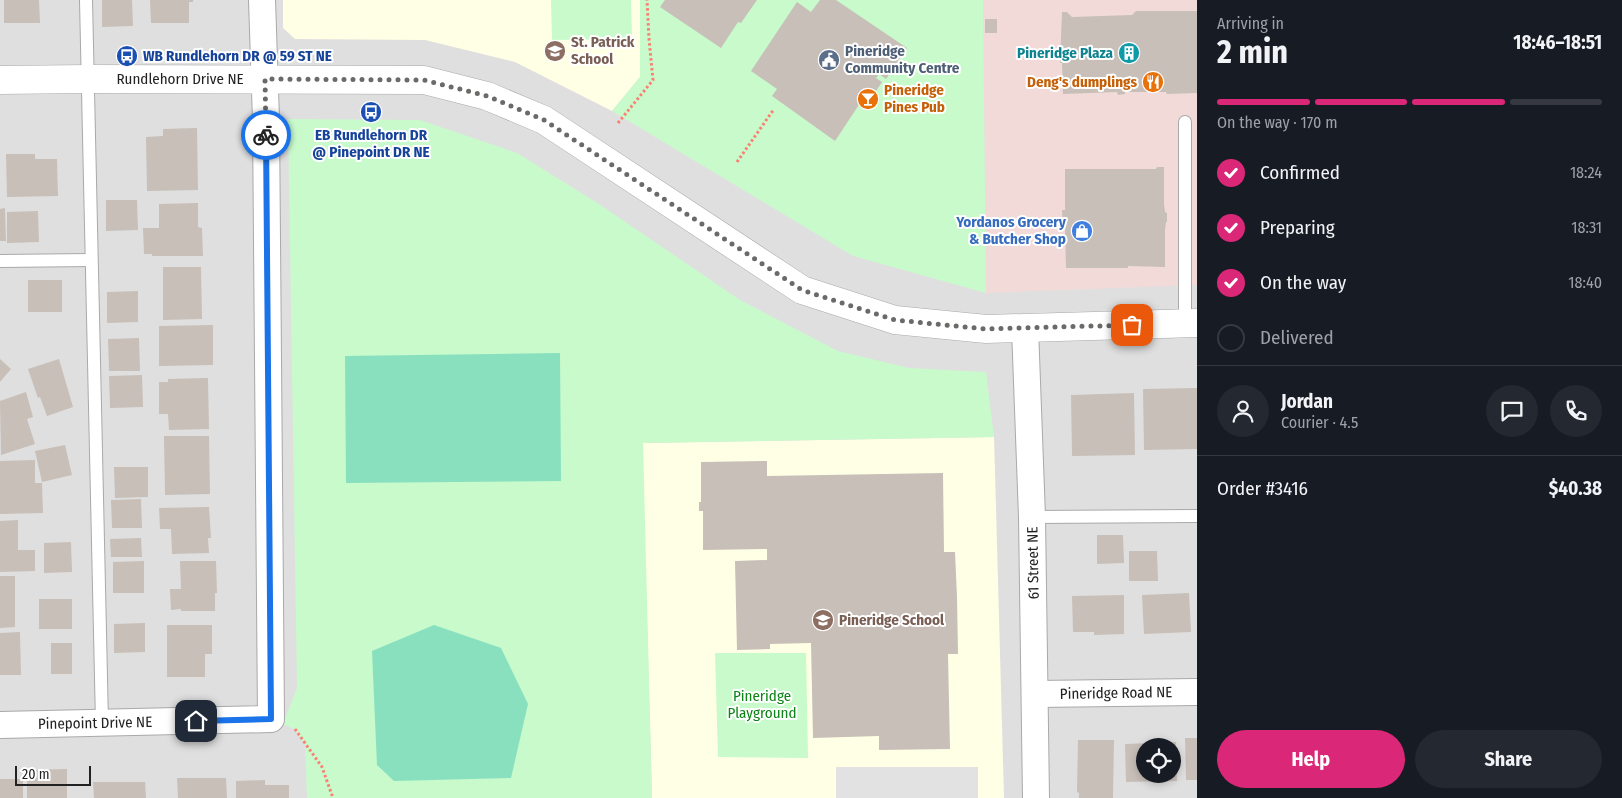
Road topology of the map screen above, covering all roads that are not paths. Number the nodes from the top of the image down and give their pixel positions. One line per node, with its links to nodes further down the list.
1 (86, 0): 3 (lane)
2 (262, 0): 4 (street)
3 (87, 79): 4 (street, Rundlehorn Drive NE); 5 (street, Rundlehorn Drive NE); 8 (lane)
4 (265, 79): 12 (street, Rundlehorn Drive NE); 17 (street, Pinepoint Drive NE)
5 (0, 80)
6 (1185, 122): 7 (lane)
7 (1191, 185): 10 (lane)
8 (91, 260): 9 (lane); 17 (lane)
9 (0, 261)
10 (1191, 268): 11 (lane)
11 (1191, 323): 12 (street, Rundlehorn Drive NE)
12 (1025, 328): 14 (street, 61 Street NE)
13 (1197, 516): 14 (lane)
14 (1032, 517): 16 (street, 61 Street NE)
15 (1197, 692): 16 (street, Pineridge Road NE)
16 (1036, 694): 19 (street, 61 Street NE)
17 (102, 723): 18 (street, Pinepoint Drive NE)
18 (0, 725)
19 (1036, 798)

